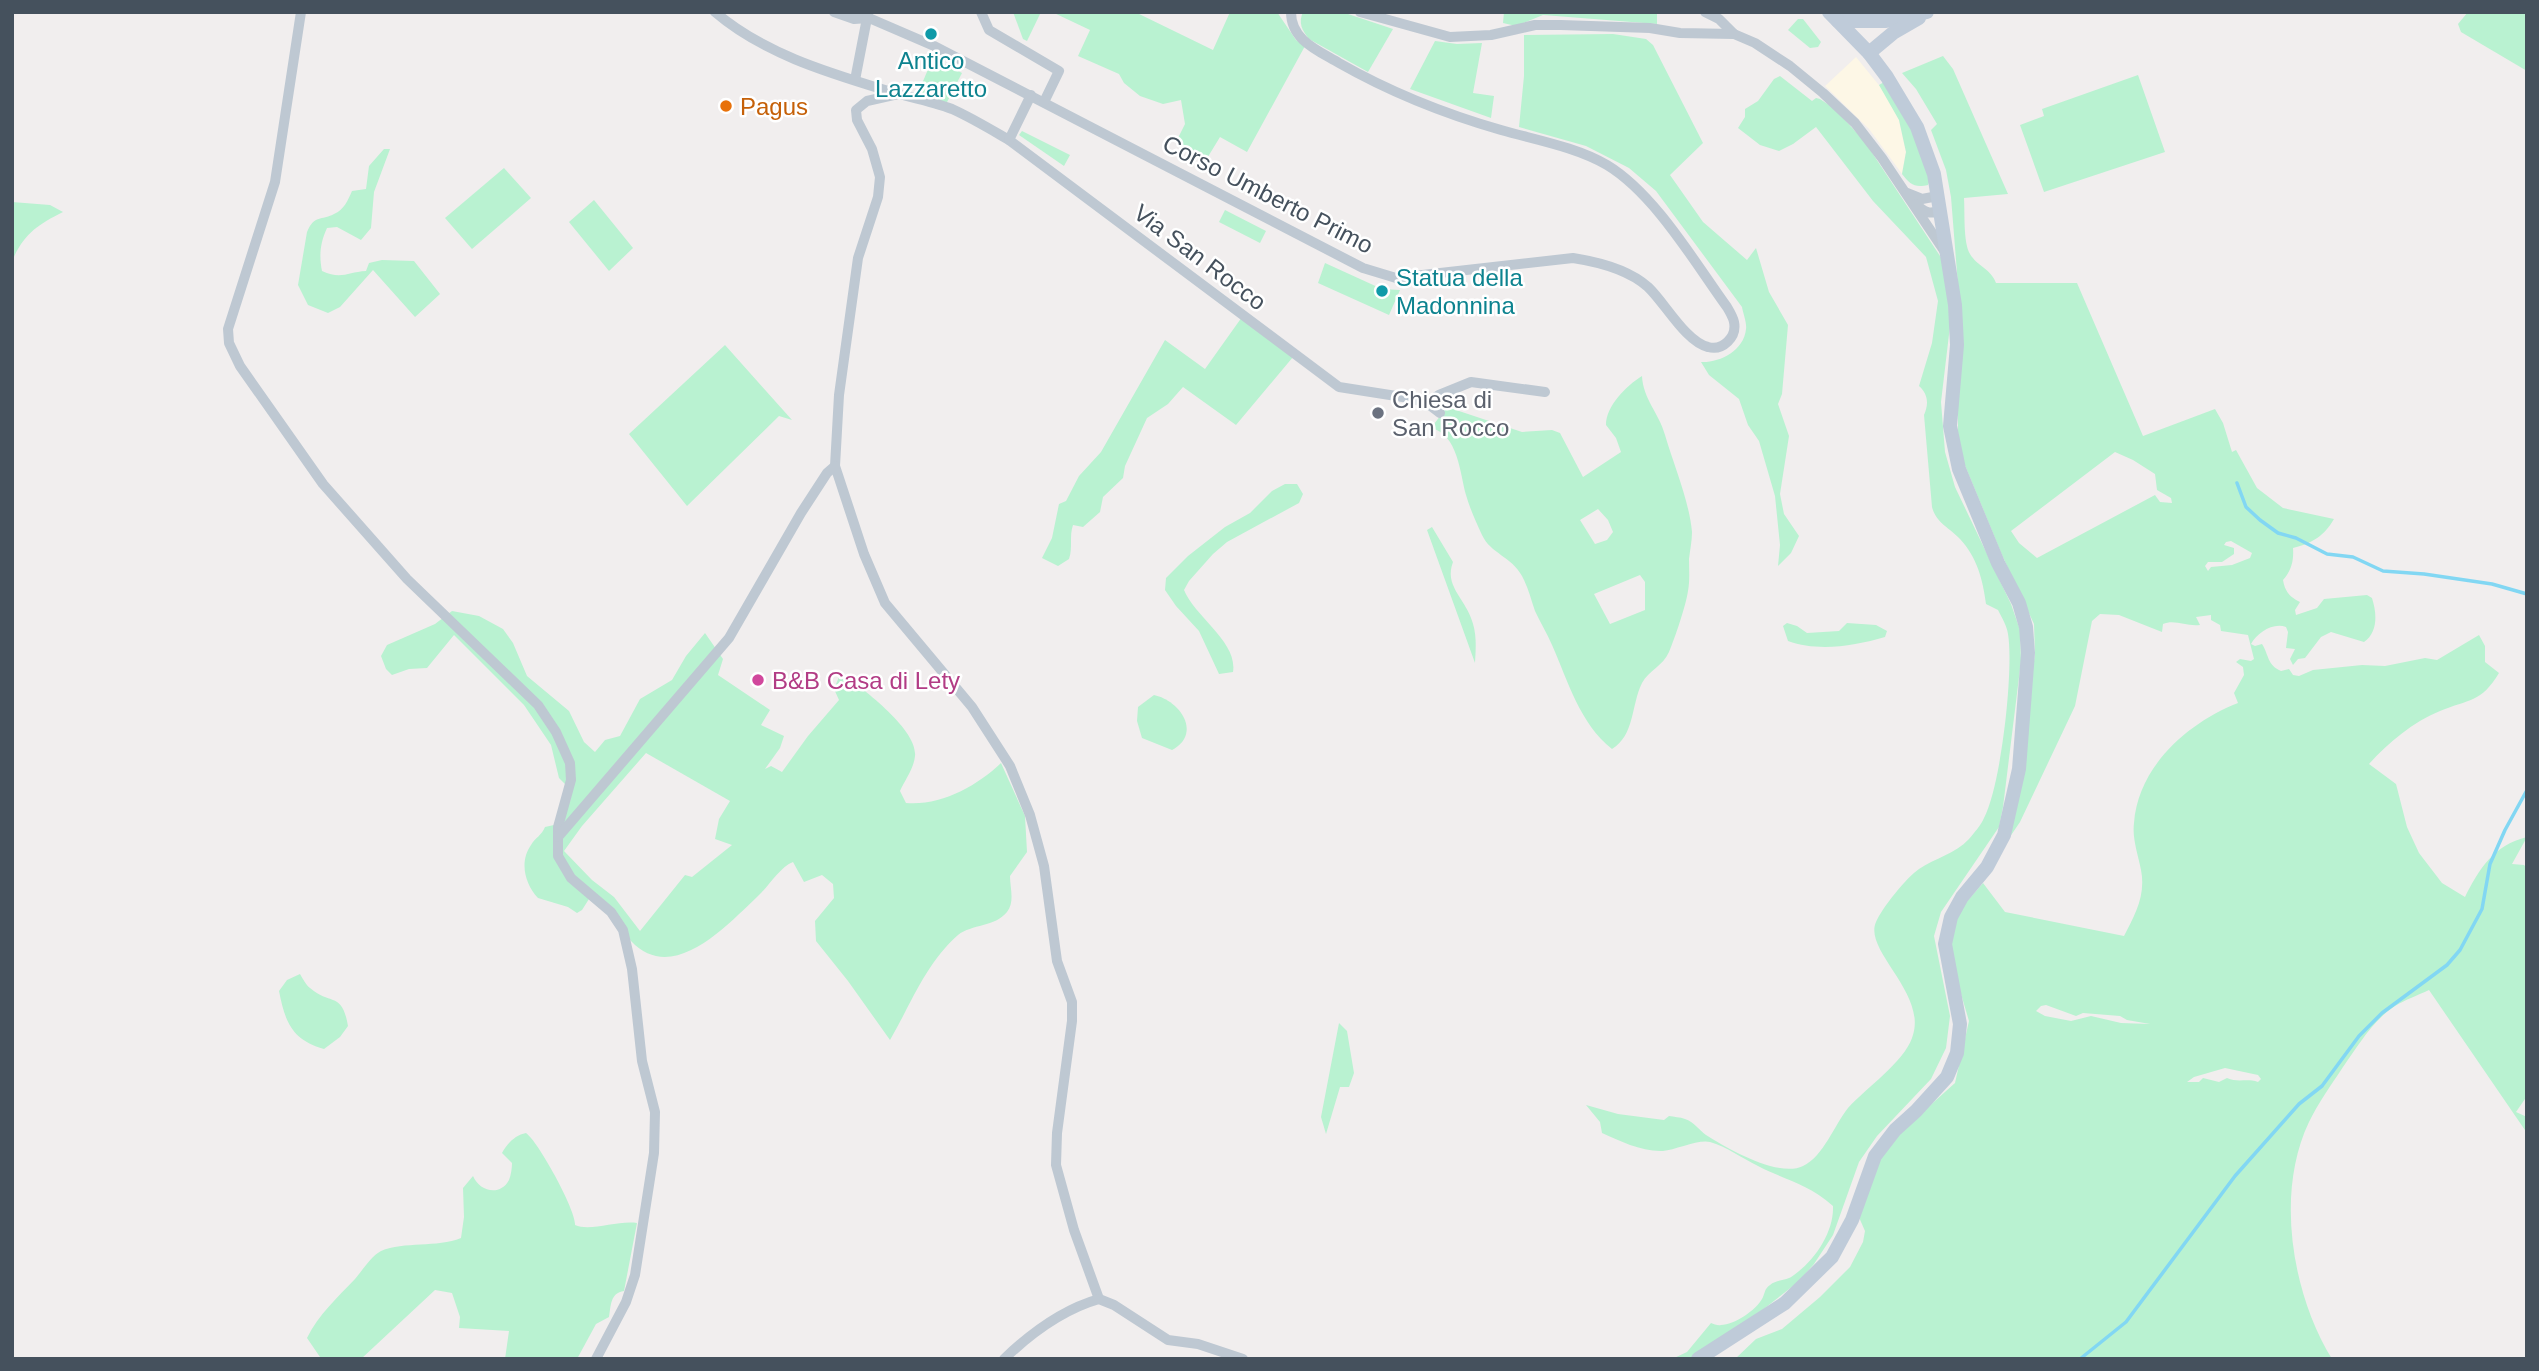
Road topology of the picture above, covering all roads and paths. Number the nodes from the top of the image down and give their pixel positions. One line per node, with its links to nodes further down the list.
1 (301, 12): 25 (street)
2 (715, 12): 13 (street, Via San Rocco)
3 (835, 12): 9 (street, Corso Umberto Primo)
4 (981, 12): 16 (street)
5 (1291, 12): 16 (street, Corso Umberto Primo)
6 (1360, 12): 11 (street)
7 (1705, 12): 11 (street)
8 (1929, 12): 10 (main road); 12 (main road)
9 (869, 15): 13 (street); 15 (street, Corso Umberto Primo)
10 (1833, 17): 12 (main road)
11 (1734, 34): 18 (street)
12 (1869, 53): 19 (main road)
13 (855, 80): 14 (street, Via San Rocco)
14 (898, 94): 17 (street, Via San Rocco); 24 (street)
15 (1031, 96): 16 (street, Corso Umberto Primo); 17 (street)
16 (1044, 102)
17 (1009, 139): 22 (street, Via San Rocco)
18 (1903, 191): 19 (street); 19 (street); 20 (street)
19 (1939, 202): 20 (main road)
20 (1947, 256): 30 (main road)
21 (1545, 393): 22 (street)
22 (1427, 403): 23 (street, Via San Rocco)
23 (1440, 413)
24 (835, 466): 25 (street); 26 (street)
25 (558, 836): 27 (street)
26 (1100, 1299): 28 (street); 29 (street)
27 (596, 1359)
28 (1004, 1359)
29 (1243, 1359)
30 (1698, 1359)

